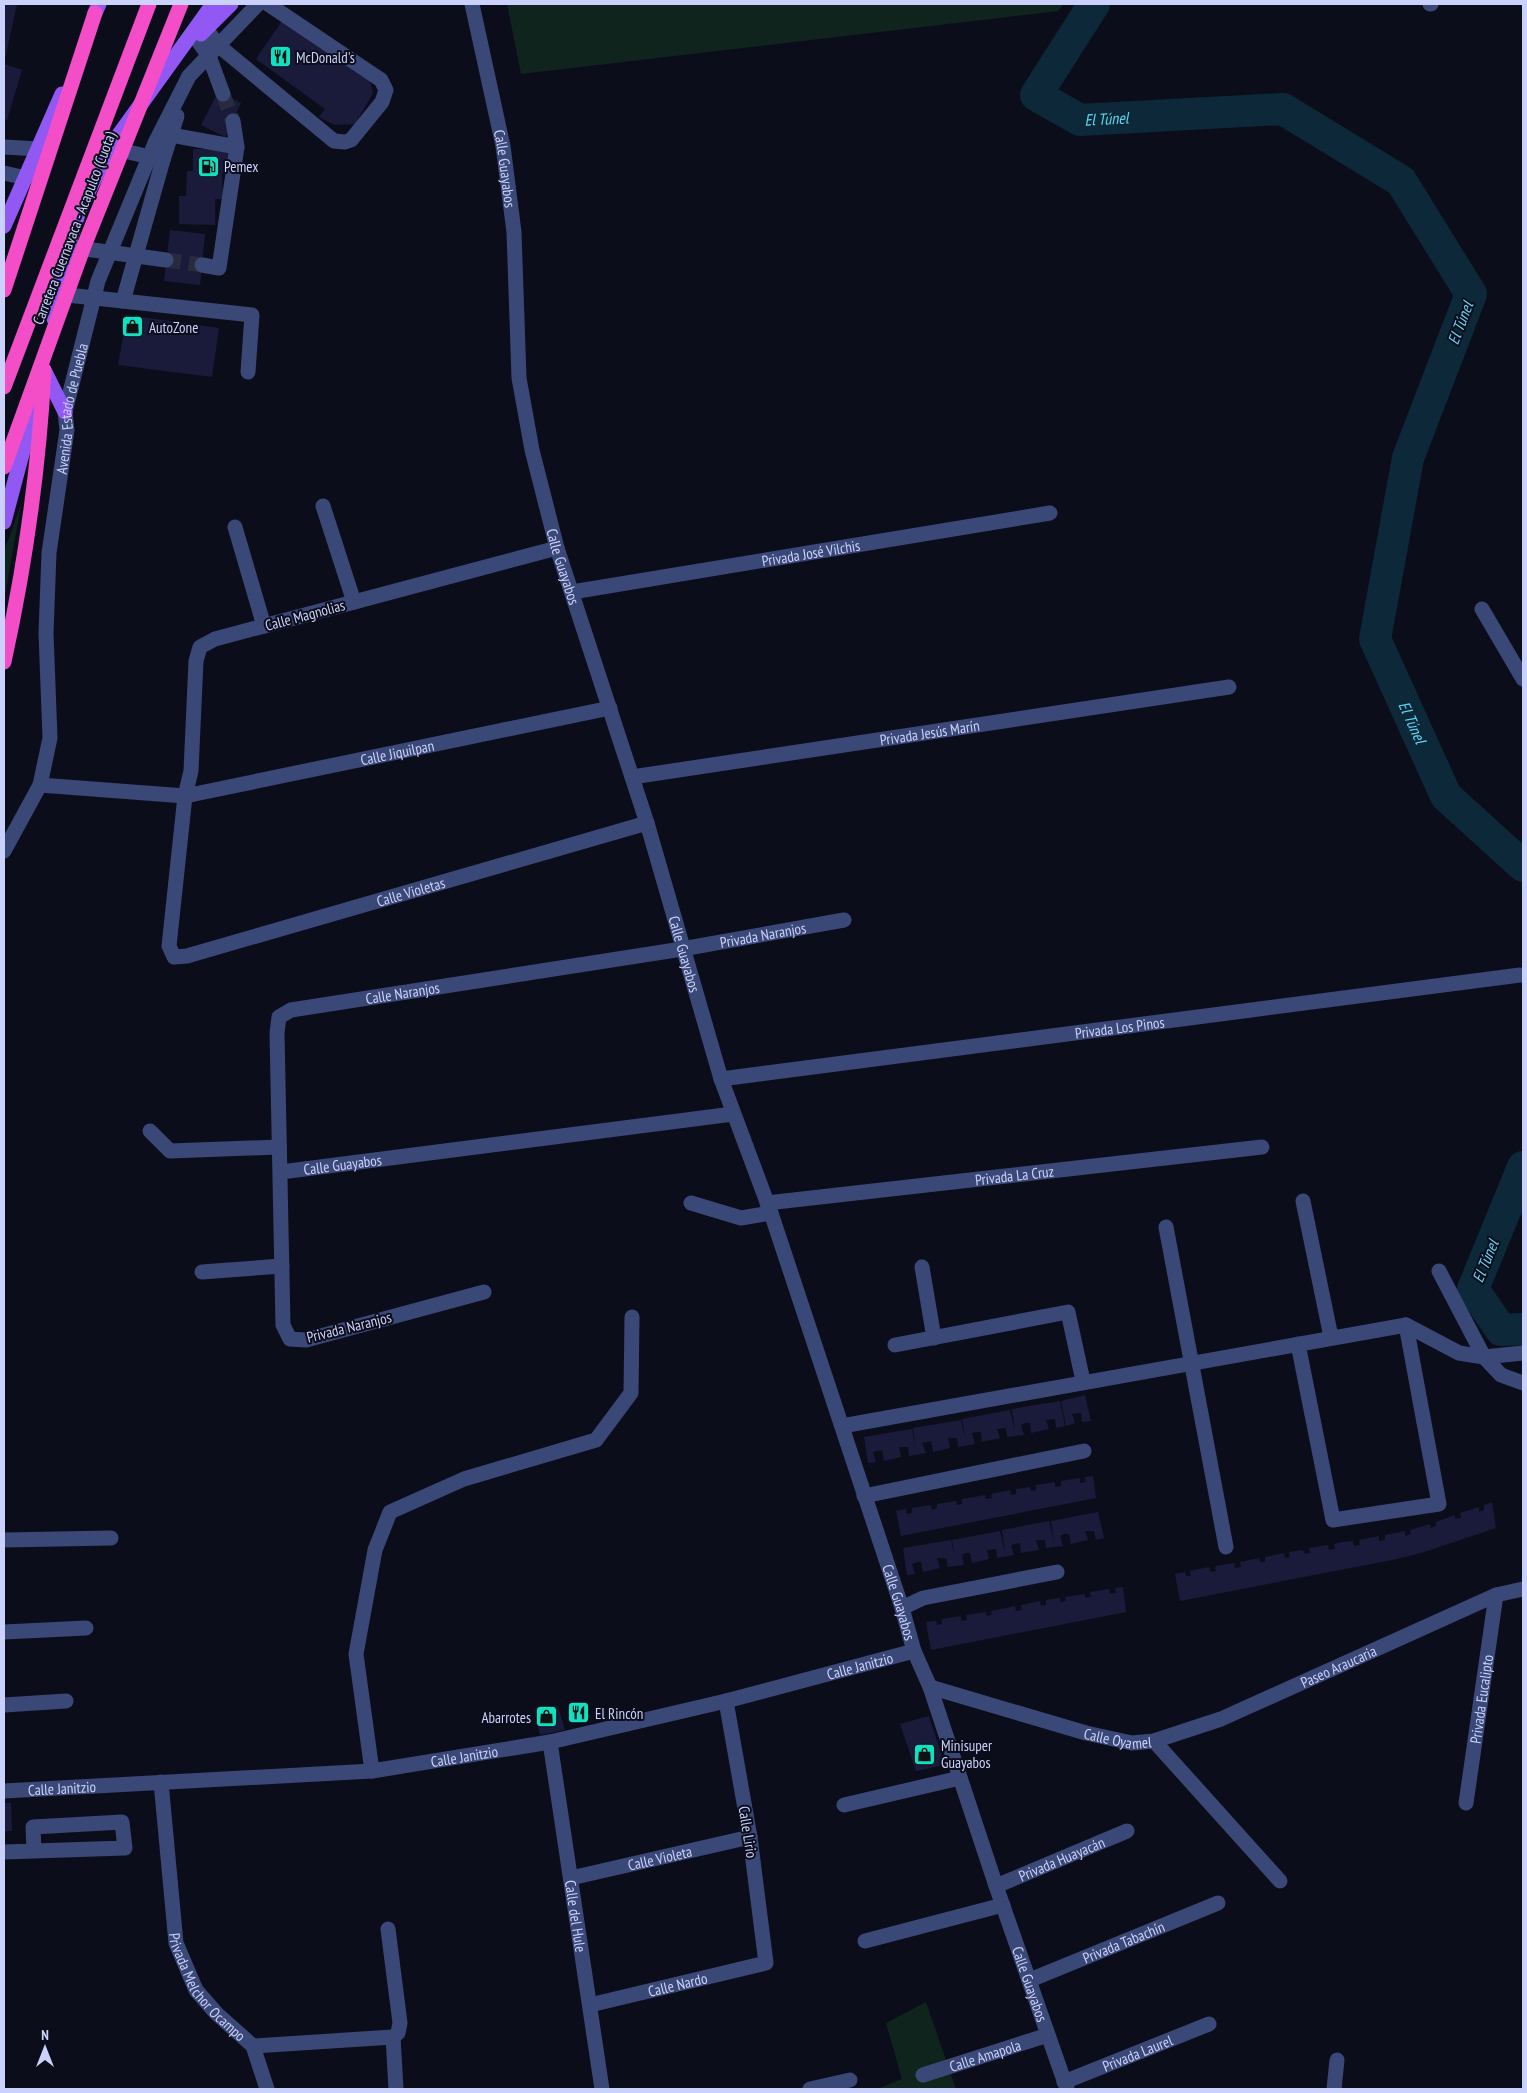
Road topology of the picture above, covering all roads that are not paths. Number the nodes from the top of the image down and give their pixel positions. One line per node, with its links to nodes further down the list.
1 (149, 4): 35 (highway, Carretera Cuernavaca - Acapulco (Cuota))
2 (181, 4): 37 (highway, Carretera Cuernavaca - Acapulco (Cuota), bridge)
3 (213, 4): 11 (main road)
4 (231, 4): 9 (main road)
5 (258, 4): 10 (street, Avenida Estado de Puebla)
6 (268, 4): 10 (street)
7 (472, 4): 42 (street, Calle Guayabos)
8 (97, 7): 19 (main road); 29 (highway)
9 (201, 34): 10 (street); 11 (main road)
10 (214, 51): 12 (street, Avenida Estado de Puebla); 13 (street)
11 (172, 64): 12 (street); 18 (main road)
12 (190, 76): 15 (street); 20 (street, Avenida Estado de Puebla)
13 (223, 94)
14 (233, 120): 17 (street)
15 (171, 134): 17 (street); 20 (street)
16 (4, 147): 19 (street)
17 (237, 147): 28 (street)
18 (111, 148): 20 (street); 24 (main road)
19 (39, 150): 22 (main road)
20 (156, 158): 25 (street, Avenida Estado de Puebla); 26 (street)
21 (4, 173): 22 (street)
22 (26, 178): 23 (main road)
23 (4, 226)
24 (68, 246): 25 (street); 30 (main road)
25 (110, 252): 26 (street); 31 (street, Avenida Estado de Puebla)
26 (136, 256): 27 (street); 32 (street)
27 (166, 260)
28 (202, 265)
29 (4, 290)
30 (58, 294): 31 (street); 33 (main road)
31 (94, 298): 32 (street); 36 (street, Avenida Estado de Puebla)
32 (123, 301): 34 (street)
33 (44, 370): 36 (main road); 40 (main road); 47 (highway)
34 (248, 372)
35 (4, 387)
36 (65, 412): 52 (street, Avenida Estado de Puebla)
37 (4, 467)
38 (323, 506): 44 (street)
39 (1050, 513): 43 (street, Privada José Vilchis)
40 (4, 522)
41 (235, 527): 46 (street)
42 (558, 548): 43 (street, Calle Guayabos); 44 (street, Calle Magnolias)
43 (572, 592): 50 (street, Calle Guayabos)
44 (354, 602): 46 (street, Calle Magnolias)
45 (1482, 609): 48 (street)
46 (264, 626): 53 (street, Calle Magnolias)
47 (4, 662)
48 (1523, 679)
49 (1229, 687): 51 (street, Privada Jesús Marín)
50 (610, 708): 51 (street, Calle Guayabos); 53 (street, Calle Jiquilpan)
51 (632, 777): 54 (street, Calle Guayabos)
52 (40, 785): 53 (street, Calle Jiquilpan); 55 (street, Avenida Estado de Puebla)
53 (185, 796): 54 (street, Calle Violetas)
54 (647, 823): 57 (street, Calle Guayabos)
55 (4, 852)
56 (844, 920): 57 (street, Privada Naranjos)
57 (682, 949): 59 (street, Calle Guayabos); 62 (street, Calle Naranjos)
58 (1520, 976): 59 (street, Privada Los Pinos)
59 (721, 1080): 60 (street, Calle Guayabos)
60 (733, 1114): 64 (street, Calle Guayabos); 67 (street, Calle Guayabos)
61 (150, 1131): 62 (street)
62 (280, 1146): 64 (street, Calle Naranjos)
63 (1262, 1148): 67 (street, Privada La Cruz)
64 (281, 1172): 69 (street, Privada Naranjos)
65 (1302, 1201): 76 (street)
66 (691, 1203): 67 (street, Privada La Cruz)
67 (769, 1208): 85 (street, Calle Guayabos)
68 (1166, 1227): 82 (street)
69 (282, 1266): 72 (street); 73 (street, Privada Naranjos)
70 (922, 1267): 77 (street)
71 (1439, 1271): 81 (street)
72 (202, 1272)
73 (484, 1292)
74 (632, 1317): 104 (street)
75 (1406, 1325): 76 (street); 78 (street); 81 (street)
76 (1331, 1337): 78 (street)
77 (934, 1338): 79 (street); 83 (street)
78 (1298, 1344): 82 (street)
79 (895, 1345)
80 (1523, 1353): 81 (street)
81 (1484, 1357): 84 (street)
82 (1192, 1363): 83 (street); 90 (street)
83 (1082, 1381): 85 (street)
84 (1523, 1383)
85 (842, 1426): 87 (street, Calle Guayabos)
86 (1084, 1451): 87 (street)
87 (864, 1496): 94 (street, Calle Guayabos)
88 (111, 1538): 89 (street)
89 (4, 1540)
90 (1226, 1547)
91 (1057, 1572): 94 (street)
92 (1523, 1589): 93 (street, Paseo Araucaria)
93 (1496, 1595): 102 (street, Paseo Araucaria); 108 (street, Privada Eucalipto)
94 (902, 1608): 97 (street, Calle Guayabos)
95 (86, 1628): 96 (street)
96 (4, 1632)
97 (914, 1651): 98 (street, Calle Guayabos); 99 (street, Calle Janitzio)
98 (930, 1687): 102 (street, Calle Oyamel); 105 (street, Calle Guayabos)
99 (726, 1701): 103 (street, Calle Janitzio); 111 (street, Calle Lirio)
100 (66, 1702): 101 (street)
101 (4, 1705)
102 (1154, 1741): 115 (street, Calle Oyamel)
103 (550, 1742): 104 (street, Calle Janitzio); 114 (street, Calle del Hule)
104 (372, 1771): 106 (street, Calle Janitzio)
105 (960, 1778): 109 (street); 116 (street, Calle Guayabos)
106 (161, 1782): 107 (street, Calle Janitzio); 127 (street, Privada Melchor Ocampo)
107 (4, 1791)
108 (1466, 1803)
109 (844, 1806)
110 (1127, 1831): 116 (street, Privada Huayacán)
111 (750, 1837): 114 (street, Calle Violeta); 121 (street, Calle Lirio)
112 (34, 1851): 112 (street); 113 (street)
113 (4, 1852)
114 (571, 1878): 123 (street, Calle del Hule)
115 (1280, 1881)
116 (996, 1886): 118 (street, Calle Guayabos)
117 (1218, 1903): 122 (street, Privada Tabachín)
118 (1003, 1905): 120 (street); 122 (street, Calle Guayabos)
119 (388, 1929): 126 (street)
120 (865, 1941)
121 (766, 1963): 123 (street, Calle Nardo)
122 (1030, 1980): 125 (street, Calle Guayabos)
123 (590, 2004): 134 (street, Calle del Hule)
124 (1209, 2024): 131 (street, Privada Laurel)
125 (1048, 2035): 129 (street, Calle Amapola); 131 (street, Calle Guayabos)
126 (393, 2038): 127 (street, Privada Melchor Ocampo); 133 (street)
127 (253, 2046): 132 (street)
128 (1337, 2060): 136 (street)
129 (923, 2075)
130 (850, 2080): 135 (street)
131 (1066, 2086)
132 (267, 2089)
133 (396, 2089)
134 (602, 2089)
135 (810, 2089)
136 (1334, 2089)

